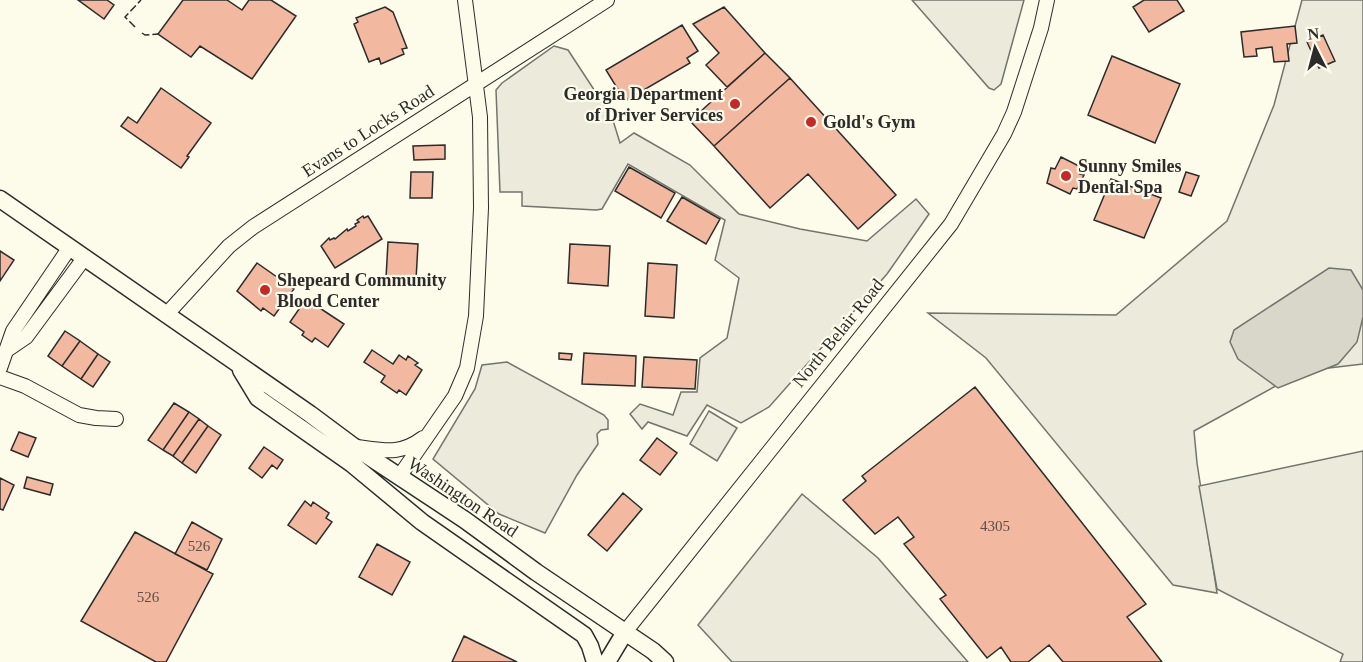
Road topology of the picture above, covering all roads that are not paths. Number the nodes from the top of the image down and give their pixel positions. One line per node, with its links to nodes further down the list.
1 (465, 0): 4 (street)
2 (607, 0): 4 (street, Evans to Locks Road)
3 (1047, 0): 17 (street, North Belair Road)
4 (477, 84): 8 (street, Evans to Locks Road); 14 (street)
5 (0, 199): 6 (main road, Washington Road)
6 (70, 247): 7 (main road, Washington Road); 9 (street)
7 (85, 257): 8 (main road, Washington Road); 9 (street)
8 (166, 315): 10 (main road, Washington Road)
9 (7, 350): 11 (street)
10 (238, 364): 15 (main road, Washington Road); 18 (main road, Washington Road)
11 (0, 368)
12 (0, 377): 13 (street)
13 (116, 419)
14 (431, 431): 15 (street); 16 (street)
15 (353, 446): 16 (main road, Washington Road)
16 (399, 477): 17 (main road, Washington Road)
17 (625, 632): 19 (main road, North Belair Road); 20 (main road, Washington Road)
18 (595, 662)
19 (607, 662)
20 (665, 662)

